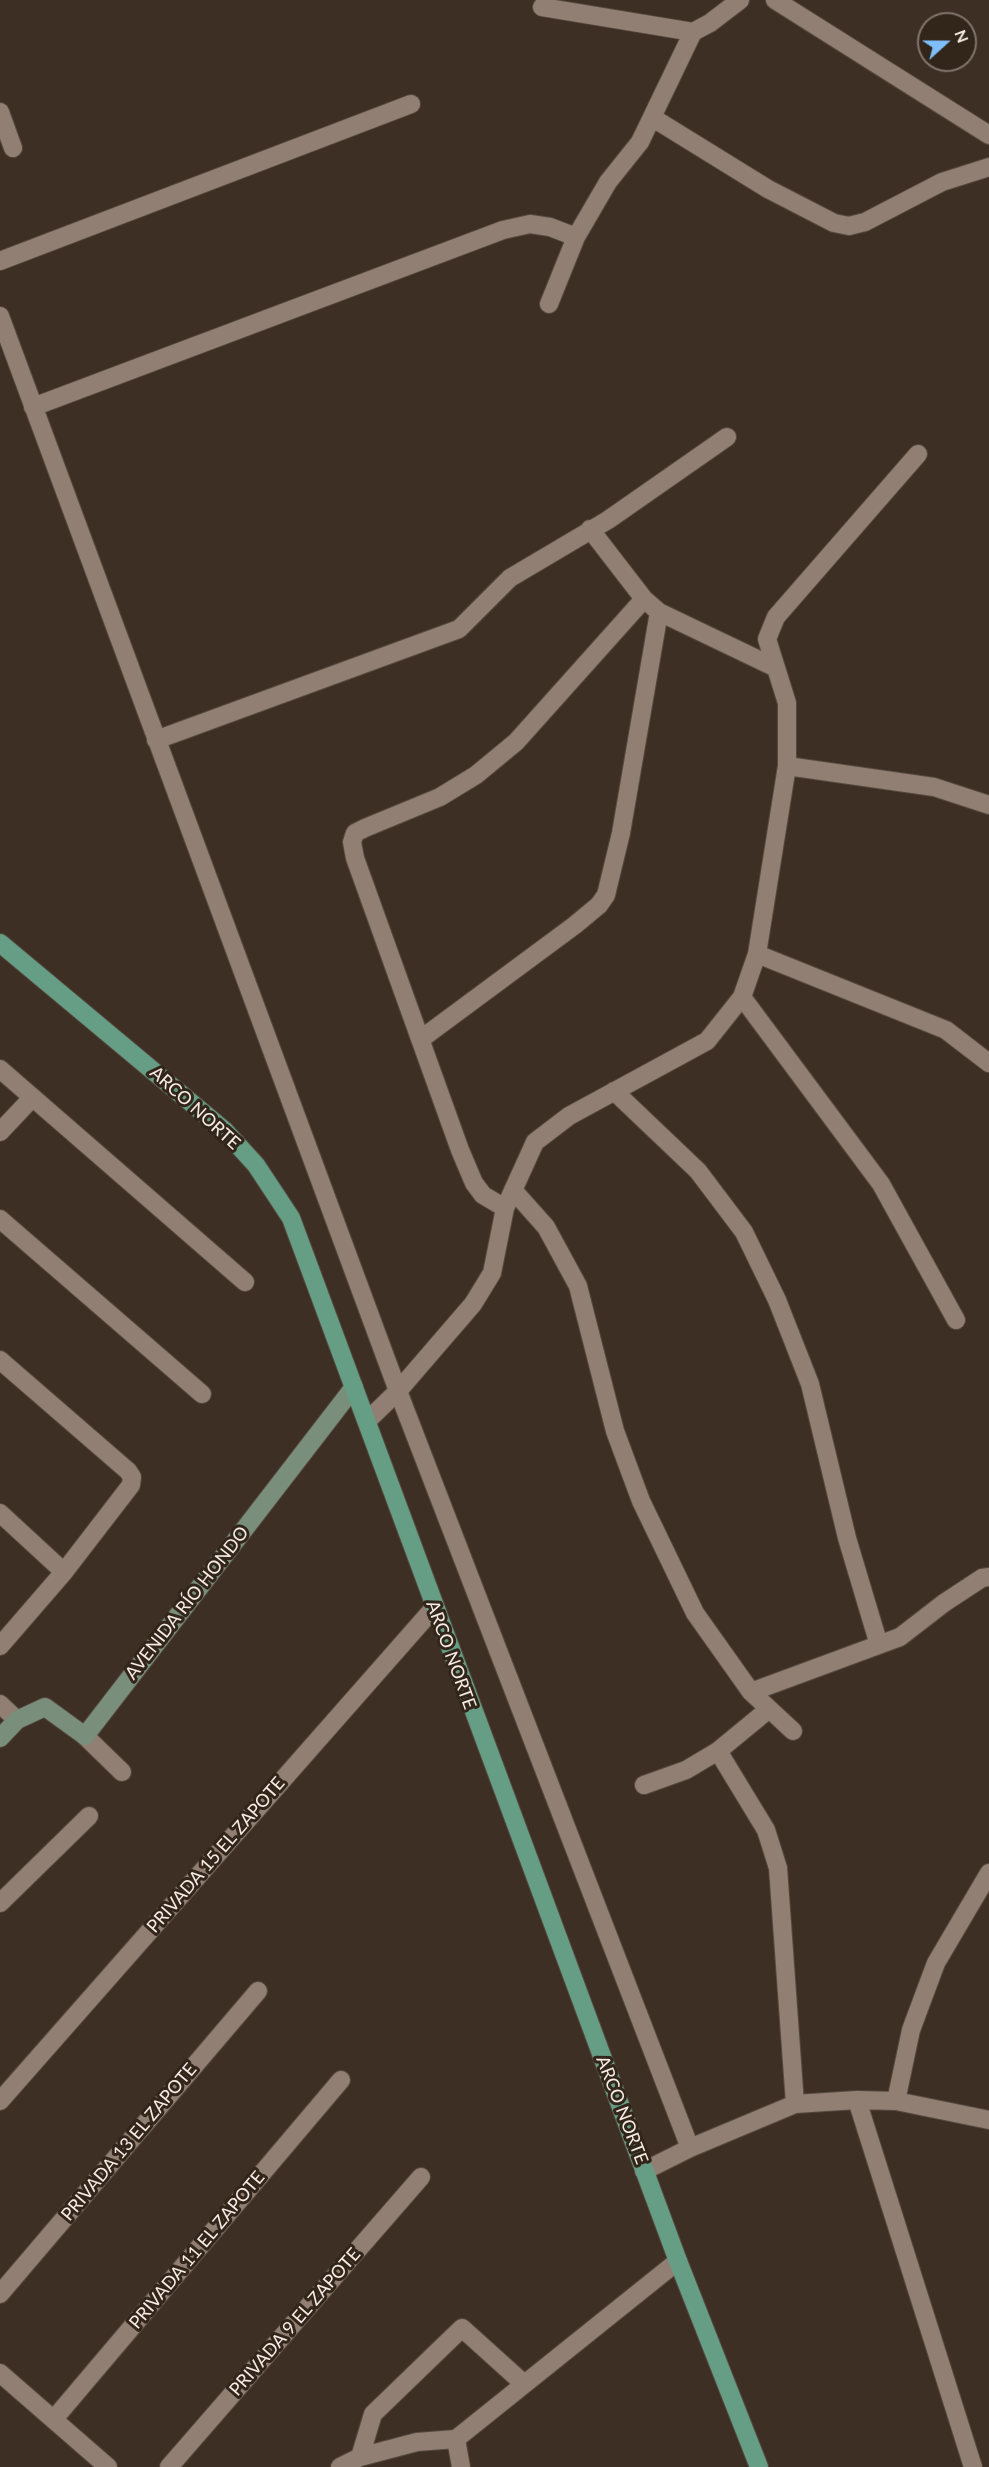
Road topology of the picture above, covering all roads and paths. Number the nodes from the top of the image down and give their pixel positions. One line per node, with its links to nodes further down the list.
1 (740, 0): 4 (street)
2 (775, 0): 8 (street)
3 (542, 7): 4 (street)
4 (693, 32): 7 (street)
5 (411, 104): 12 (street)
6 (0, 112): 9 (street)
7 (653, 118): 10 (street); 11 (street)
8 (989, 135)
9 (13, 148)
10 (989, 167)
11 (576, 237): 13 (street); 15 (street)
12 (0, 261)
13 (549, 304)
14 (0, 315): 15 (street)
15 (33, 407): 22 (street)
16 (727, 437): 18 (street)
17 (918, 454): 21 (street)
18 (590, 529): 19 (street); 22 (street)
19 (644, 598): 20 (street); 28 (street)
20 (659, 612): 21 (street); 28 (street)
21 (776, 668): 23 (street)
22 (156, 740): 41 (street)
23 (787, 766): 24 (street); 26 (street)
24 (989, 805)
25 (0, 943): 40 (main road, ARCO NORTE)
26 (757, 954): 27 (street); 29 (street)
27 (742, 997): 31 (street); 38 (street)
28 (421, 1039): 35 (street)
29 (989, 1063)
30 (0, 1069): 32 (street)
31 (614, 1091): 34 (street); 48 (street)
32 (32, 1098): 33 (street); 37 (street)
33 (0, 1132)
34 (513, 1190): 35 (street); 50 (street)
35 (505, 1208): 41 (street)
36 (0, 1219): 42 (street)
37 (245, 1282)
38 (956, 1320)
39 (0, 1360): 45 (street)
40 (354, 1387): 43 (main road, ARCO NORTE); 55 (main road, AVENIDA RÍO HONDO)
41 (398, 1392): 43 (street); 70 (street)
42 (202, 1394)
43 (367, 1421): 47 (main road, ARCO NORTE)
44 (0, 1513): 45 (street)
45 (64, 1572): 49 (street)
46 (989, 1577): 48 (street)
47 (433, 1609): 66 (street, PRIVADA 15 EL ZAPOTE); 71 (main road, ARCO NORTE)
48 (879, 1645): 50 (street)
49 (0, 1646)
50 (751, 1692): 52 (street)
51 (0, 1704): 53 (street)
52 (769, 1709): 54 (street); 57 (street)
53 (17, 1720): 55 (main road); 56 (main road)
54 (793, 1731)
55 (85, 1736): 58 (street)
56 (0, 1738)
57 (718, 1751): 59 (street); 68 (street)
58 (122, 1772)
59 (644, 1785)
60 (89, 1816): 62 (street)
61 (989, 1873): 67 (street)
62 (0, 1903)
63 (258, 1991): 74 (street, PRIVADA 13 EL ZAPOTE)
64 (341, 2080): 77 (street, PRIVADA 11 EL ZAPOTE)
65 (857, 2100): 67 (street); 68 (street); 85 (street)
66 (0, 2101)
67 (896, 2101): 69 (street)
68 (795, 2104): 70 (street)
69 (989, 2120)
70 (690, 2148): 71 (street)
71 (644, 2171): 73 (main road, ARCO NORTE)
72 (421, 2176): 81 (street, PRIVADA 9 EL ZAPOTE)
73 (678, 2261): 76 (street); 84 (main road, ARCO NORTE)
74 (0, 2294)
75 (0, 2373): 77 (street)
76 (523, 2383): 78 (street); 79 (street)
77 (54, 2420): 80 (street)
78 (456, 2439): 79 (street); 83 (street)
79 (360, 2457): 82 (street)
80 (108, 2467)
81 (169, 2467)
82 (340, 2467)
83 (461, 2467)
84 (759, 2467)
85 (974, 2467)

